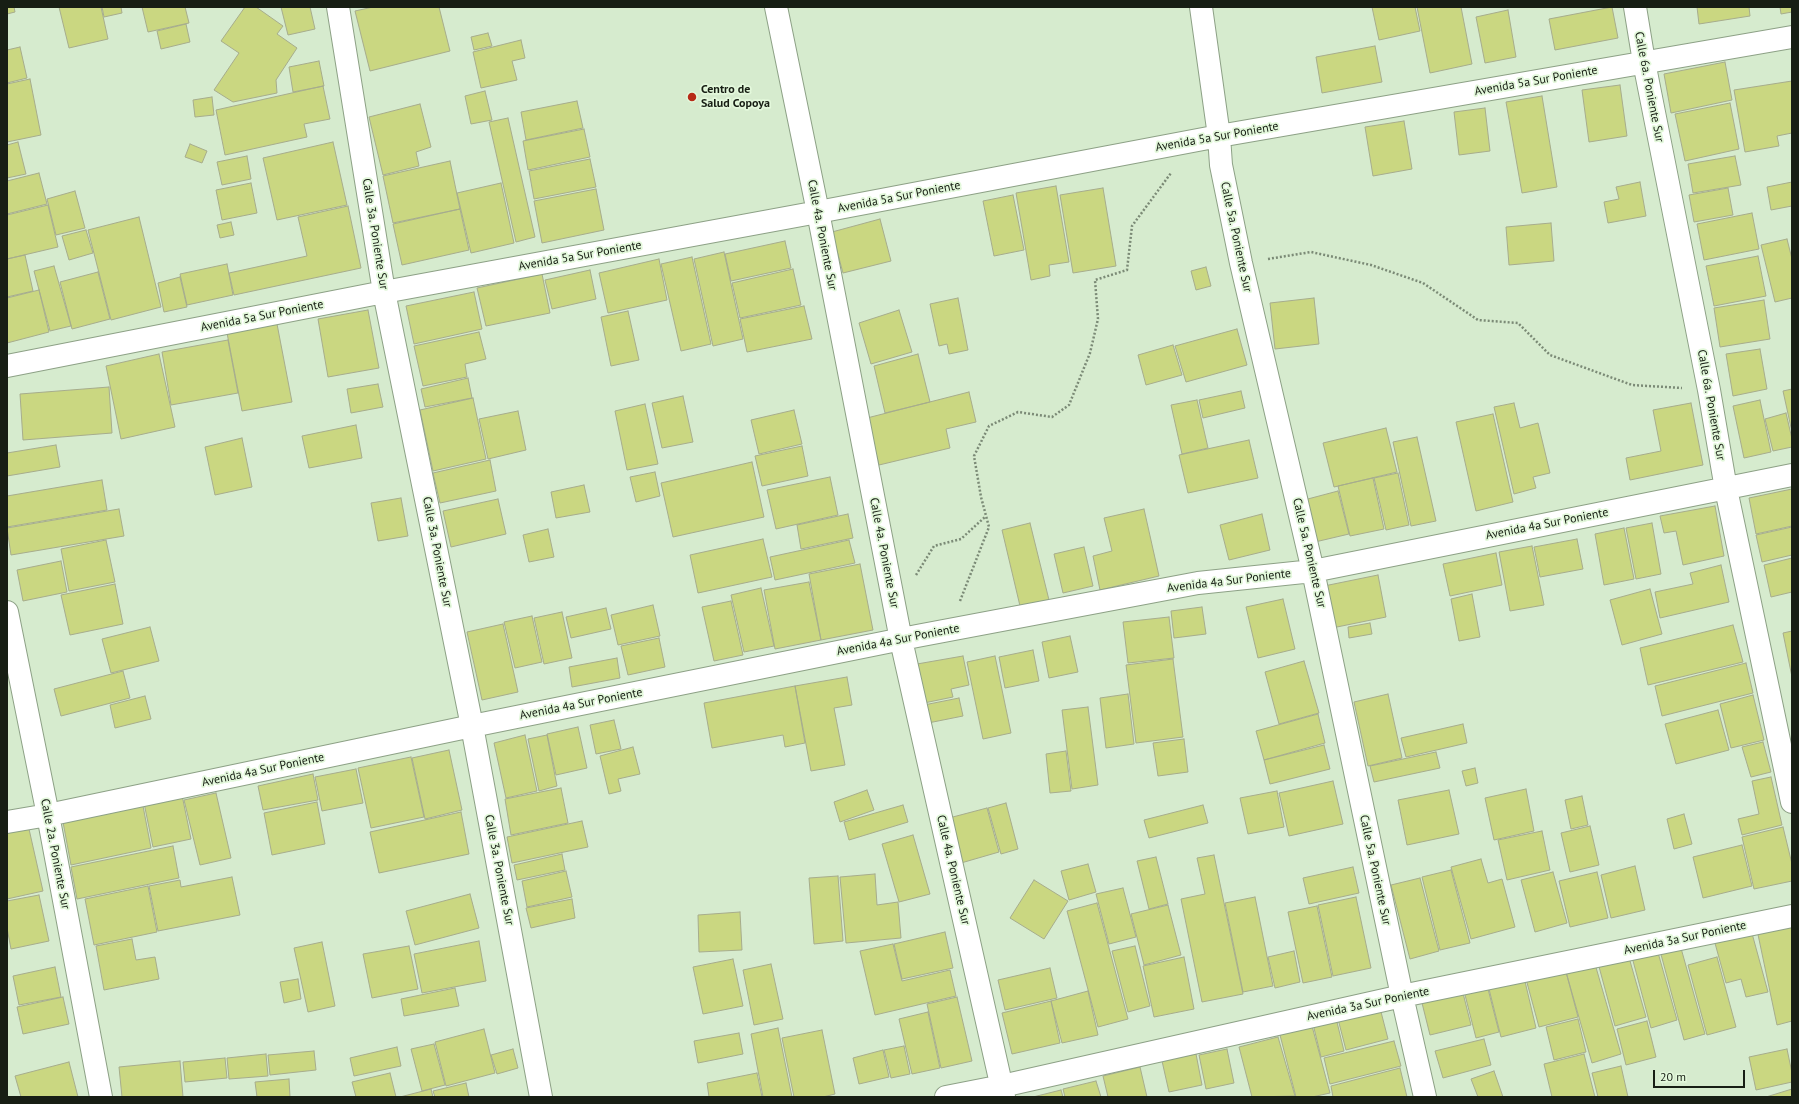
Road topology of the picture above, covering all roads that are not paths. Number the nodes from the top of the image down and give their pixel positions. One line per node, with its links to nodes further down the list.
1 (338, 7): 9 (street, Calle 3a. Poniente Sur)
2 (776, 7): 8 (street, Calle 4a. Poniente Sur)
3 (1201, 7): 7 (street, Calle 5a. Poniente Sur)
4 (1634, 7): 6 (street, Calle 6a. Poniente Sur)
5 (1792, 37): 6 (street, Avenida 5a Sur Poniente)
6 (1644, 62): 7 (street, Avenida 5a Sur Poniente); 12 (street, Calle 6a. Poniente Sur)
7 (1219, 136): 8 (street, Avenida 5a Sur Poniente); 13 (street, Calle 5a. Poniente Sur)
8 (818, 212): 9 (street, Avenida 5a Sur Poniente); 15 (street, Calle 4a. Poniente Sur)
9 (384, 292): 10 (street, Avenida 5a Sur Poniente); 16 (street, Calle 3a. Poniente Sur)
10 (7, 366)
11 (1792, 475): 12 (street, Avenida 4a Sur Poniente)
12 (1726, 489): 13 (street, Avenida 4a Sur Poniente); 17 (street, Calle 6a. Poniente Sur)
13 (1314, 571): 15 (street, Avenida 4a Sur Poniente); 21 (street, Calle 5a. Poniente Sur)
14 (7, 612): 18 (street, Calle 2a. Poniente Sur)
15 (901, 640): 16 (street, Avenida 4a Sur Poniente); 22 (street, Calle 4a. Poniente Sur)
16 (472, 726): 18 (street, Avenida 4a Sur Poniente); 24 (street, Calle 3a. Poniente Sur)
17 (1792, 802)
18 (48, 815): 19 (street, Avenida 4a Sur Poniente); 23 (street, Calle 2a. Poniente Sur)
19 (7, 822)
20 (1792, 916): 21 (street, Avenida 3a Sur Poniente)
21 (1402, 996): 22 (street, Avenida 3a Sur Poniente); 26 (street, Calle 5a. Poniente Sur)
22 (1003, 1092): 25 (street, Avenida 3a Sur Poniente)
23 (100, 1097)
24 (541, 1097)
25 (946, 1097)
26 (1425, 1097)

